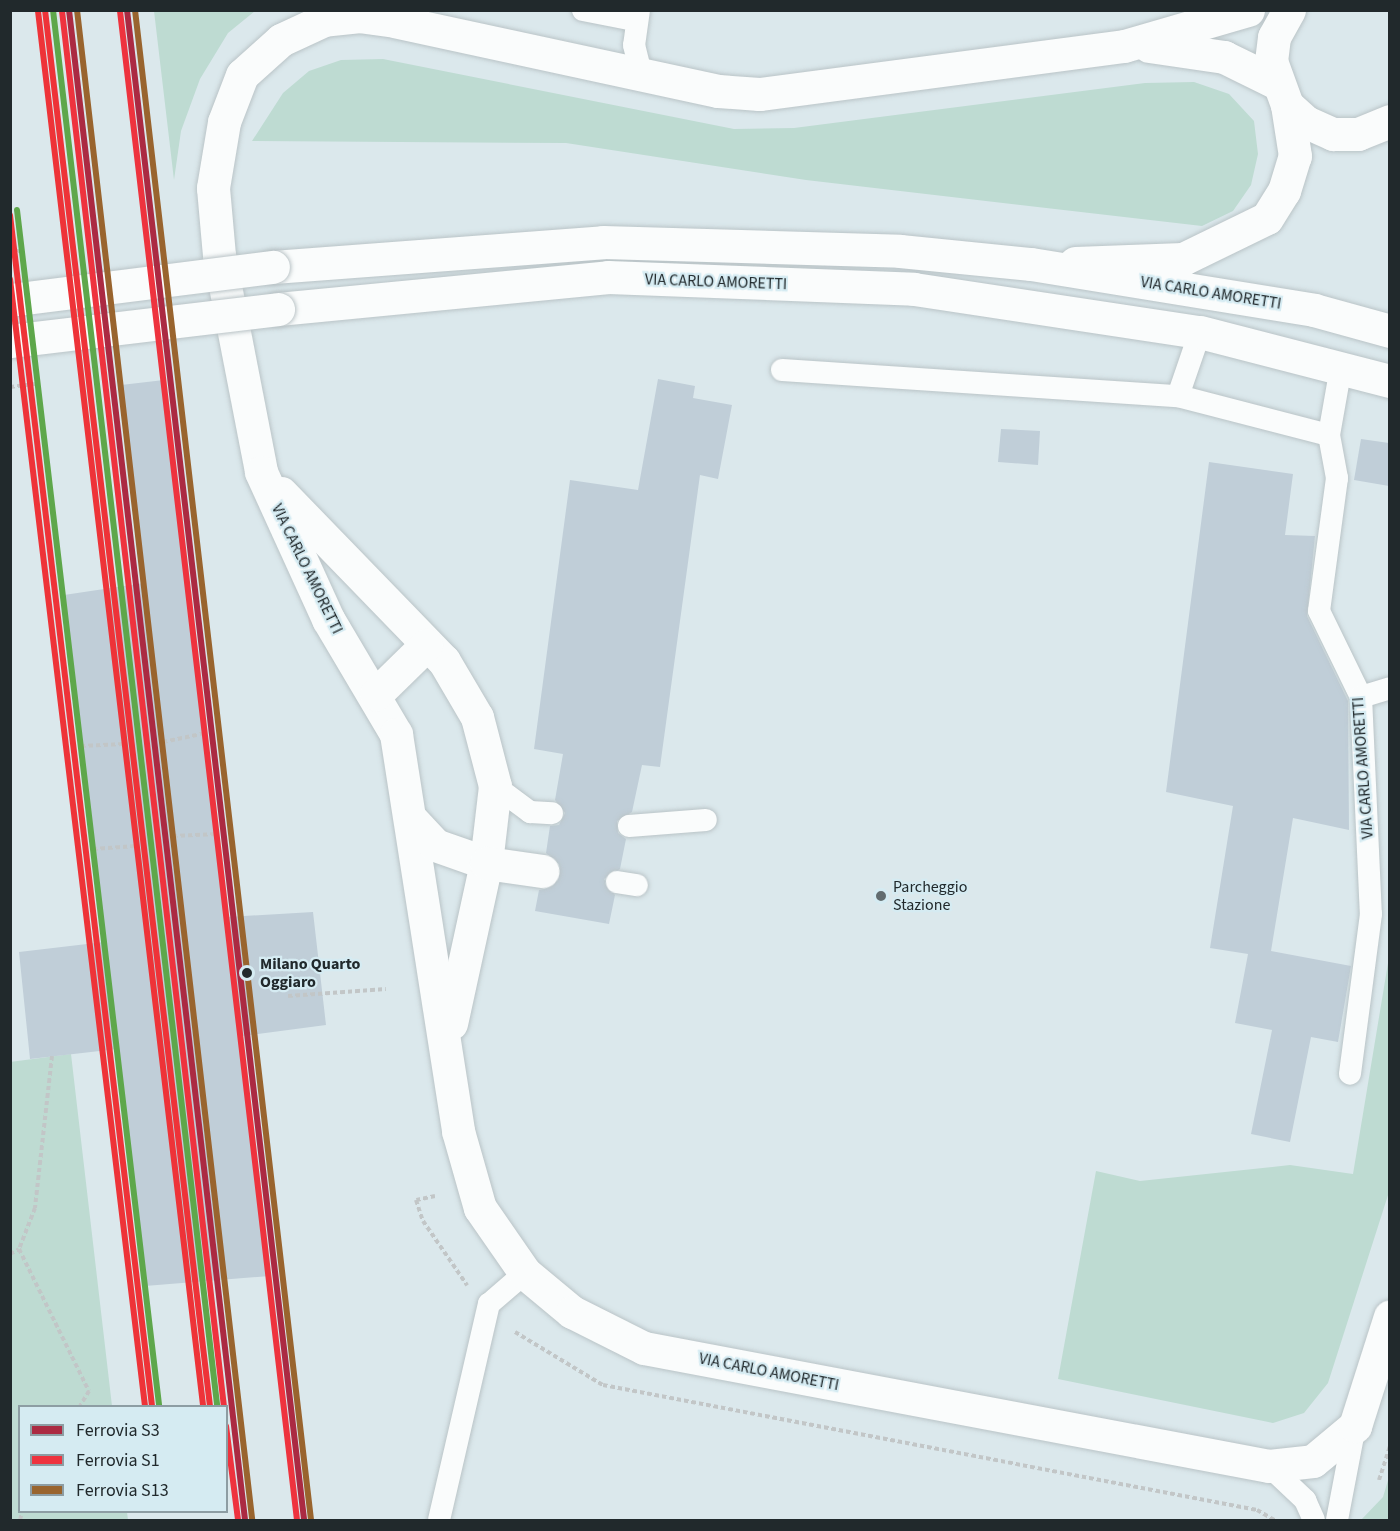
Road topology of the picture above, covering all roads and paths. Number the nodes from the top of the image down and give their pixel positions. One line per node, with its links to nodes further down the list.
1 (583, 10): 4 (lane)
2 (1248, 10): 6 (street, VIA CARLO AMORETTI)
3 (1289, 10): 8 (street, VIA CARLO AMORETTI)
4 (637, 15): 7 (lane)
5 (444, 20): 7 (street, VIA CARLO AMORETTI); 24 (street, VIA CARLO AMORETTI)
6 (1124, 46): 7 (street, VIA CARLO AMORETTI); 8 (street, VIA CARLO AMORETTI)
7 (640, 74)
8 (1281, 94): 9 (street, VIA CARLO AMORETTI); 12 (street, VIA CARLO AMORETTI)
9 (1389, 121)
10 (19, 251): 11 (path)
11 (10, 252)
12 (1031, 264): 13 (street, VIA CARLO AMORETTI, bridge); 14 (street, VIA CARLO AMORETTI)
13 (10, 300)
14 (1389, 331)
15 (1200, 332): 16 (street, VIA CARLO AMORETTI, bridge); 17 (street, VIA CARLO AMORETTI); 22 (lane)
16 (10, 341)
17 (1341, 368): 19 (street, VIA CARLO AMORETTI); 23 (lane, VIA CARLO AMORETTI)
18 (782, 370): 22 (lane)
19 (1389, 381)
20 (35, 384): 21 (path)
21 (10, 387)
22 (1178, 396): 23 (lane)
23 (1329, 435): 28 (lane, VIA CARLO AMORETTI)
24 (261, 472): 25 (street, VIA CARLO AMORETTI); 27 (street, VIA CARLO AMORETTI)
25 (426, 645): 27 (street); 33 (street, VIA CARLO AMORETTI)
26 (1389, 688): 28 (lane)
27 (376, 694): 35 (street, VIA CARLO AMORETTI)
28 (1361, 697): 48 (lane, VIA CARLO AMORETTI)
29 (206, 734): 30 (path)
30 (163, 742)
31 (124, 744): 32 (path)
32 (81, 746)
33 (495, 786): 34 (lane); 42 (street, VIA CARLO AMORETTI)
34 (552, 813)
35 (411, 819): 42 (street); 46 (street, VIA CARLO AMORETTI)
36 (706, 820): 37 (lane)
37 (629, 826)
38 (218, 834): 39 (path)
39 (173, 836)
40 (136, 846): 41 (path)
41 (93, 849)
42 (486, 863): 43 (street); 46 (street, VIA CARLO AMORETTI)
43 (542, 871)
44 (386, 989): 45 (path)
45 (288, 996)
46 (446, 1051): 51 (street, VIA CARLO AMORETTI)
47 (52, 1056): 49 (path)
48 (1350, 1074)
49 (19, 1249): 50 (path); 53 (path)
50 (10, 1254)
51 (525, 1273): 55 (street, VIA CARLO AMORETTI); 56 (lane)
52 (1389, 1316): 54 (street)
53 (81, 1405)
54 (1355, 1426): 55 (street, VIA CARLO AMORETTI); 58 (lane)
55 (1269, 1466): 57 (lane)
56 (439, 1521)
57 (1314, 1521)
58 (1338, 1521)

